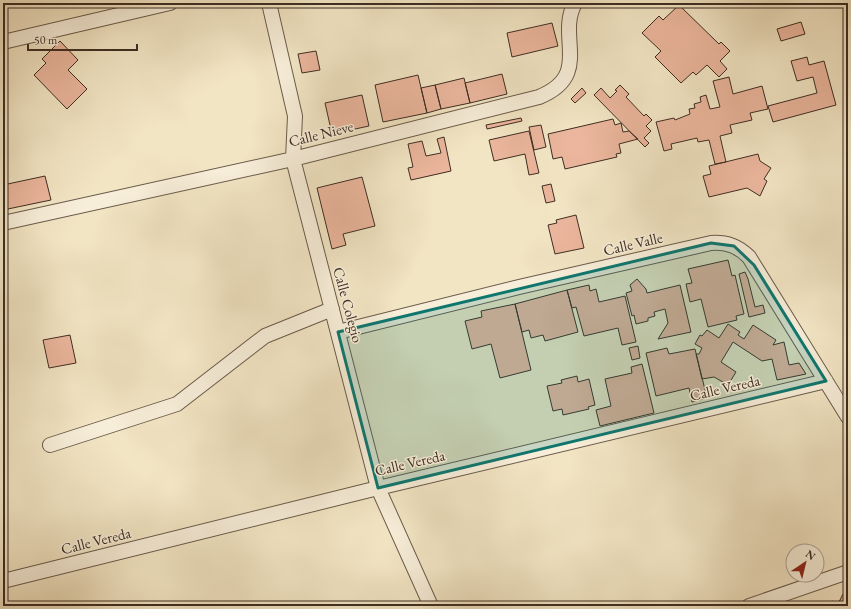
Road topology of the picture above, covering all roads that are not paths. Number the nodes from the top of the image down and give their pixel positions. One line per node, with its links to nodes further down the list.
1 (170, 3): 4 (street)
2 (269, 3): 5 (street, Calle Colegio)
3 (575, 3): 5 (street, Calle Nieve)
4 (3, 42)
5 (293, 159): 6 (street, Calle Nieve); 7 (street, Calle Colegio)
6 (3, 223)
7 (332, 309): 8 (street, Calle Colegio); 11 (street)
8 (338, 332): 9 (street, Calle Valle); 12 (street, Calle Colegio)
9 (826, 381): 10 (street, Calle Valle); 12 (street, Calle Vereda)
10 (848, 417)
11 (50, 445)
12 (378, 488): 14 (street, Calle Vereda); 15 (street, Calle Colegio)
13 (848, 572): 16 (street)
14 (3, 581)
15 (431, 606)
16 (749, 606)

